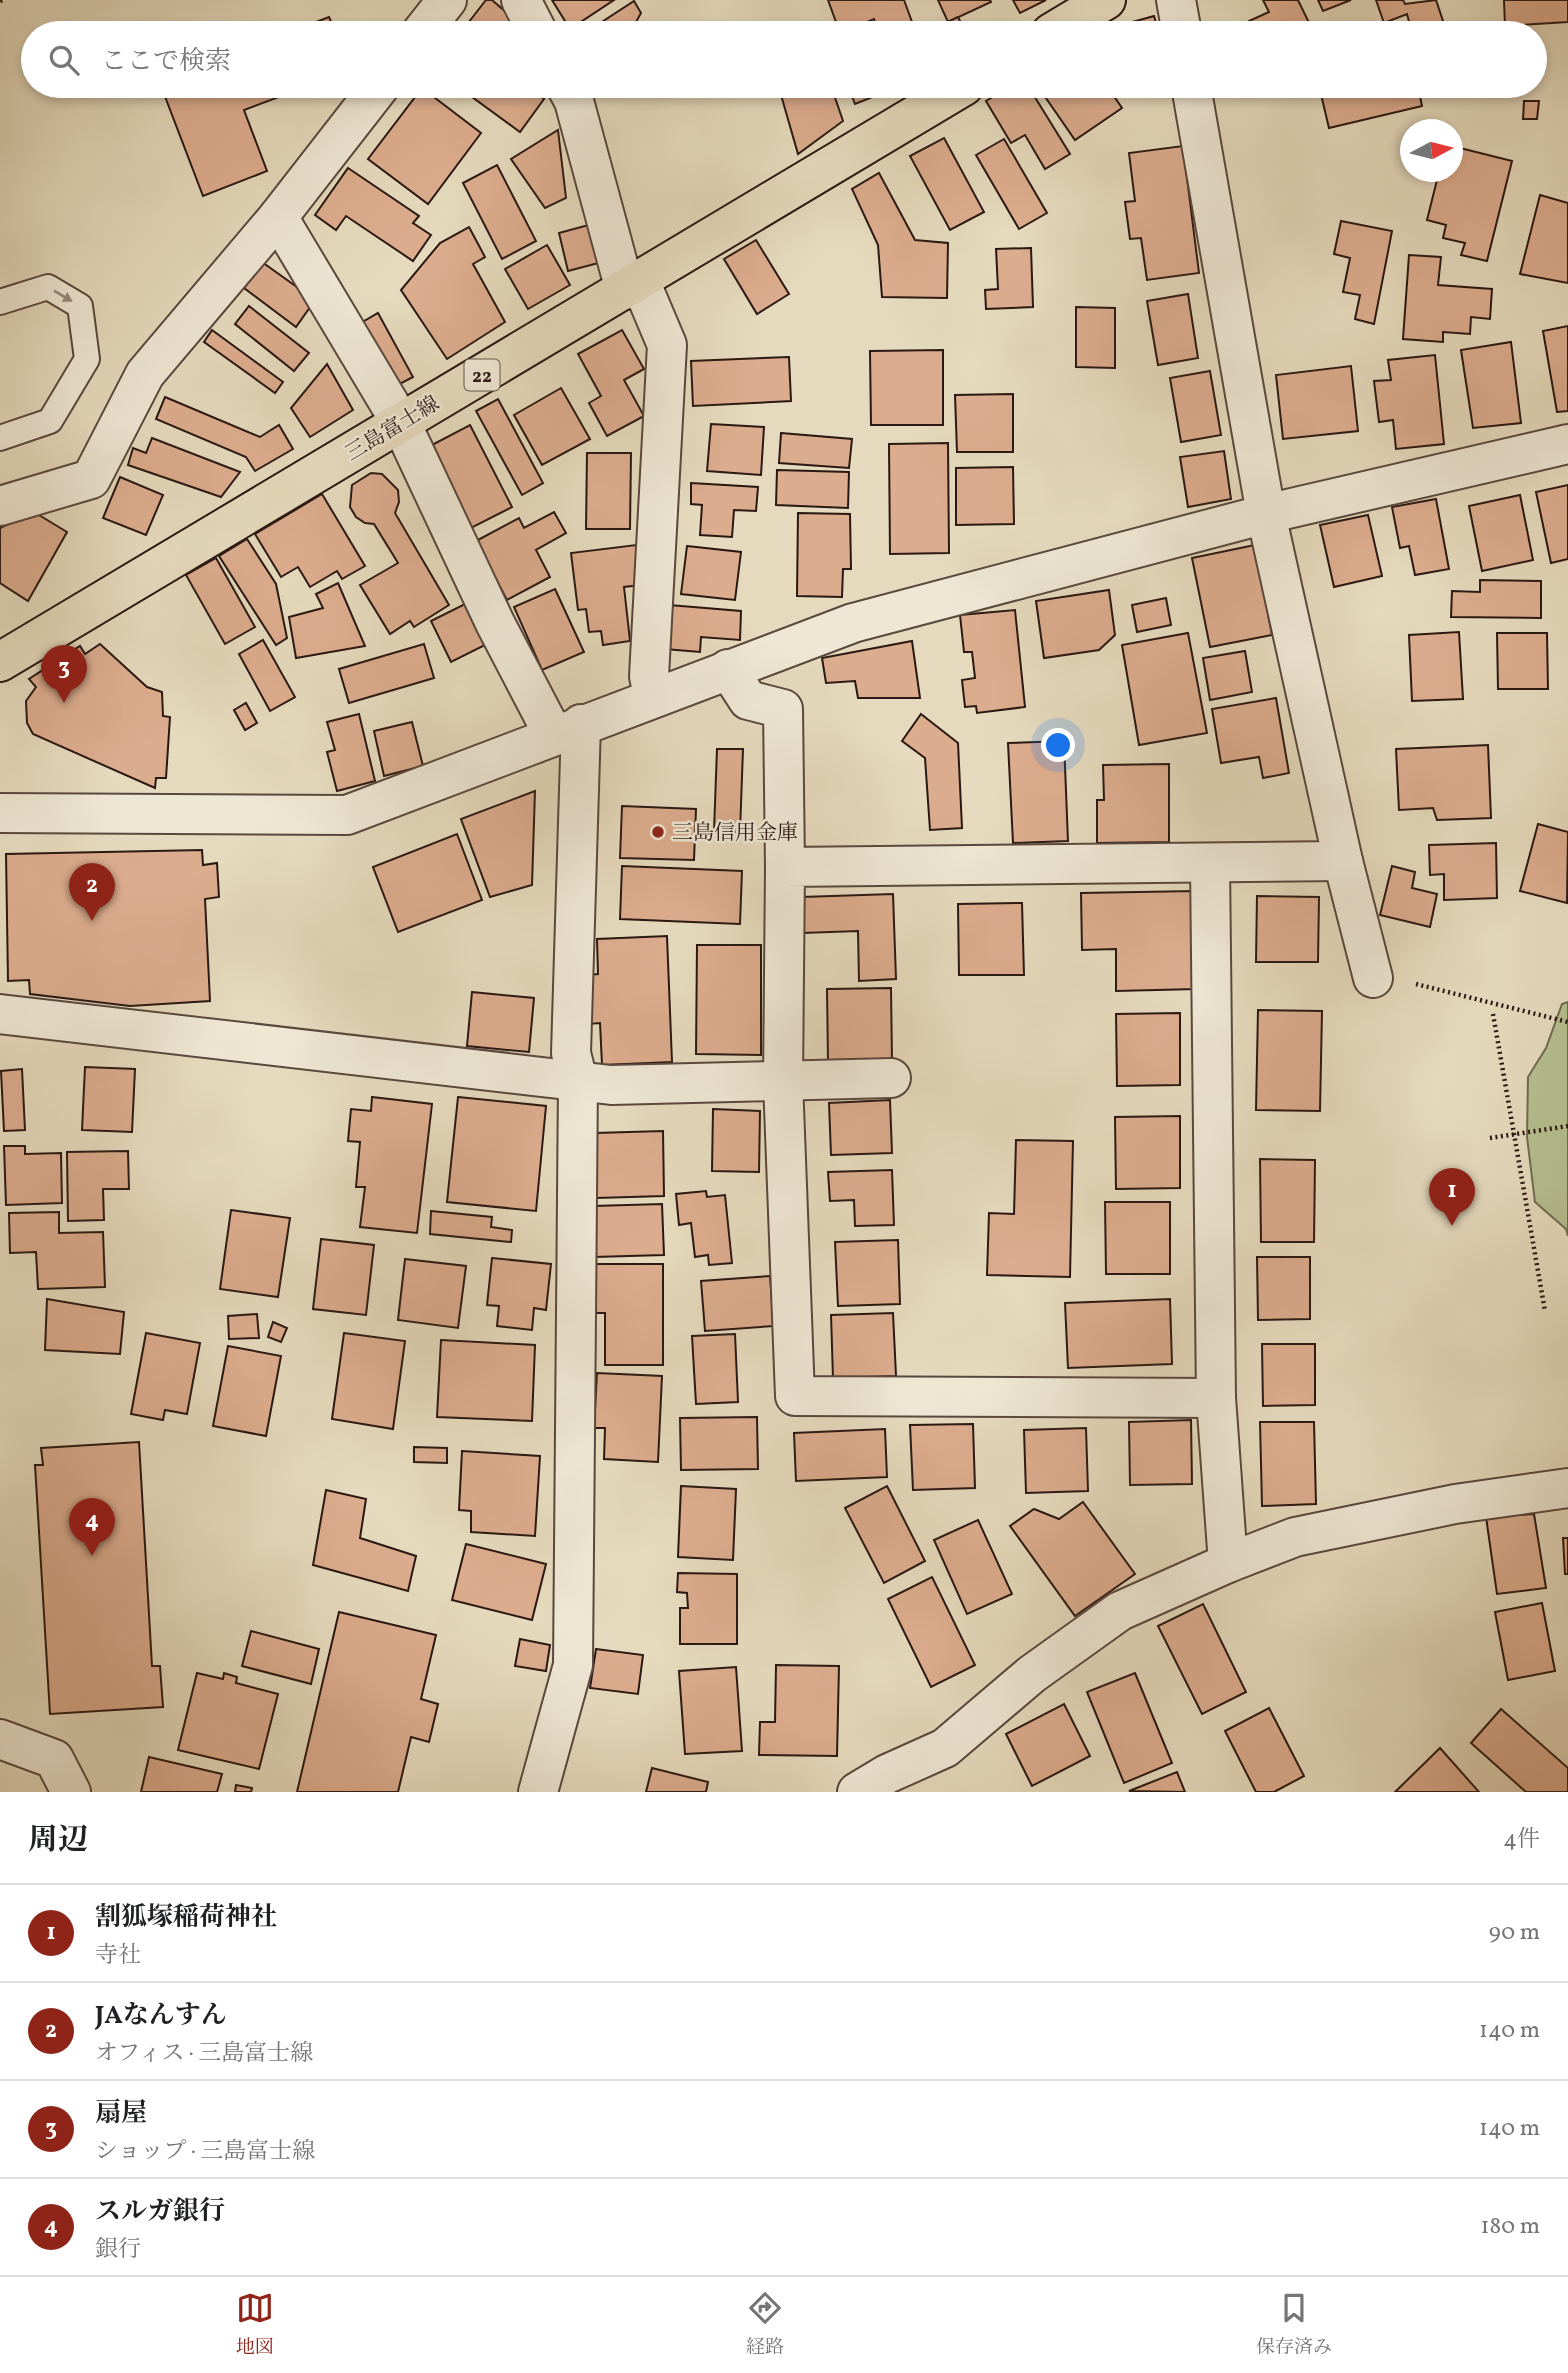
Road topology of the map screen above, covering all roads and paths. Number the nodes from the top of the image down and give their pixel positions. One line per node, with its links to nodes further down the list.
1 (447, 0): 5 (street)
2 (521, 0): 6 (street)
3 (1106, 0): 7 (main road)
4 (1176, 0): 8 (street)
5 (430, 21)
6 (532, 21)
7 (1071, 21)
8 (1180, 21)
9 (371, 98): 13 (street)
10 (572, 98): 14 (street)
11 (944, 98): 14 (main road, 三島富士線 / 22)
12 (1193, 98): 20 (street)
13 (278, 217): 16 (street); 19 (street)
14 (632, 285): 16 (main road, 三島富士線 / 22); 23 (street)
15 (0, 302): 17 (lane, one-way to 17)
16 (401, 423): 21 (main road, 三島富士線 / 22); 24 (street)
17 (0, 438)
18 (1568, 444): 20 (street)
19 (0, 506)
20 (1266, 514): 22 (street); 26 (street)
21 (0, 662)
22 (727, 669): 23 (street); 28 (street)
23 (653, 697): 24 (street)
24 (567, 729): 25 (street); 34 (street)
25 (0, 813)
26 (1343, 861): 27 (street); 29 (street)
27 (1210, 864): 28 (street); 40 (street)
28 (785, 867): 35 (street)
29 (1373, 978): 32 (path)
30 (0, 1014): 34 (street)
31 (1493, 1014): 37 (path)
32 (1568, 1022)
33 (891, 1078): 35 (street)
34 (578, 1082): 35 (street); 45 (street)
35 (783, 1082): 40 (street)
36 (1568, 1126): 37 (path)
37 (1512, 1135): 38 (path); 39 (path)
38 (1490, 1138)
39 (1545, 1311)
40 (1216, 1398): 42 (street)
41 (1568, 1488): 42 (street)
42 (1228, 1563): 46 (street)
43 (0, 1739): 44 (street)
44 (71, 1792)
45 (538, 1792)
46 (857, 1792)

